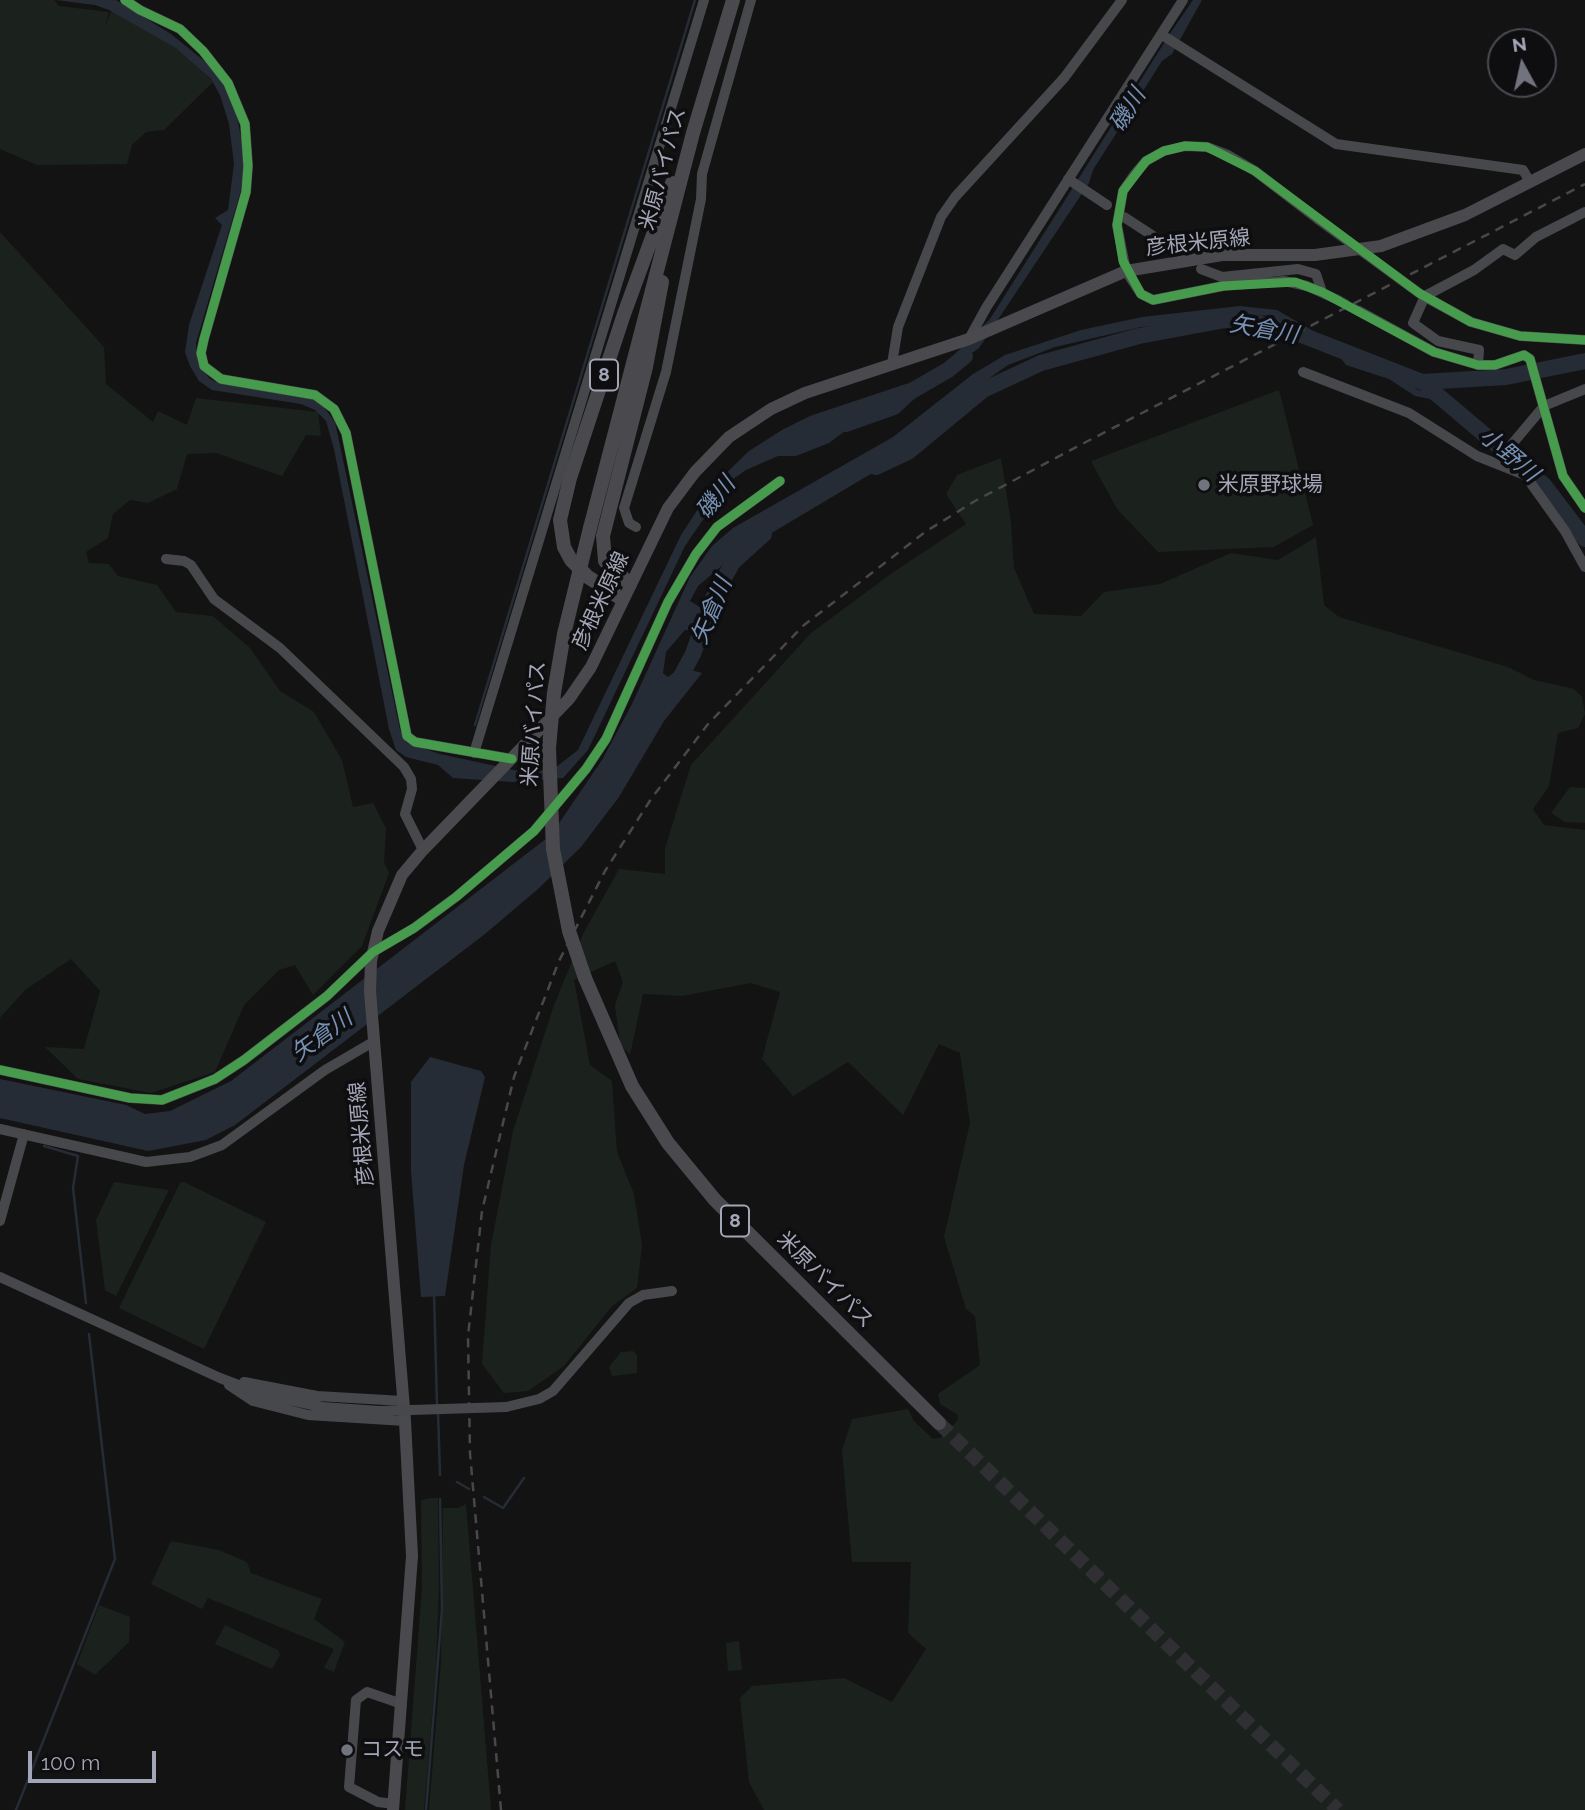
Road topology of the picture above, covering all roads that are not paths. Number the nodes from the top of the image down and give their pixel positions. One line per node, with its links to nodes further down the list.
1 (125, 0): 38 (street)
2 (704, 0): 38 (street)
3 (733, 0): 8 (highway, 米原バイパス / 8)
4 (751, 0): 33 (street)
5 (1122, 0): 25 (street)
6 (1183, 0): 7 (street)
7 (1164, 36): 10 (street); 11 (street)
8 (693, 133): 12 (highway, 米原バイパス / 8); 37 (highway, 8)
9 (1585, 154): 11 (main road, 彦根米原線)
10 (1071, 181): 13 (street); 23 (street)
11 (1530, 182): 18 (main road, 彦根米原線)
12 (675, 201): 36 (highway, 8); 52 (highway, 米原バイパス / 8, bridge)
13 (1107, 205)
14 (1585, 212): 20 (street)
15 (1124, 217): 16 (street)
16 (1173, 249)
17 (1201, 269): 19 (street)
18 (1126, 271): 19 (street); 20 (street, bridge); 23 (main road, 彦根米原線)
19 (1322, 292): 21 (street)
20 (1422, 295): 24 (street); 26 (street)
21 (1338, 300)
22 (1359, 311): 26 (street)
23 (969, 339): 25 (main road, 彦根米原線)
24 (1585, 340)
25 (892, 363): 36 (main road, 彦根米原線)
26 (1478, 365): 29 (street)
27 (1304, 372): 30 (street)
28 (1585, 389): 29 (street)
29 (1544, 406): 30 (street); 32 (street)
30 (1497, 462): 35 (street)
31 (780, 481): 41 (street)
32 (1585, 508)
33 (636, 527)
34 (166, 559): 40 (street)
35 (1585, 568)
36 (630, 584): 37 (main road, 彦根米原線)
37 (622, 599): 39 (main road, 彦根米原線)
38 (474, 753): 39 (street)
39 (509, 762): 40 (main road, 彦根米原線)
40 (423, 850): 41 (main road, 彦根米原線)
41 (372, 957): 42 (main road, 彦根米原線); 43 (street)
42 (373, 1037): 45 (street); 50 (main road, 彦根米原線)
43 (0, 1070)
44 (0, 1129): 45 (street)
45 (23, 1134): 46 (street)
46 (0, 1221)
47 (0, 1277): 49 (street)
48 (672, 1291): 49 (street, bridge)
49 (220, 1378): 50 (street); 51 (street)
50 (403, 1401): 51 (main road, 彦根米原線)
51 (405, 1421): 53 (main road, 彦根米原線)
52 (939, 1423)
53 (402, 1704): 54 (main road, 彦根米原線); 54 (street)
54 (393, 1807)

